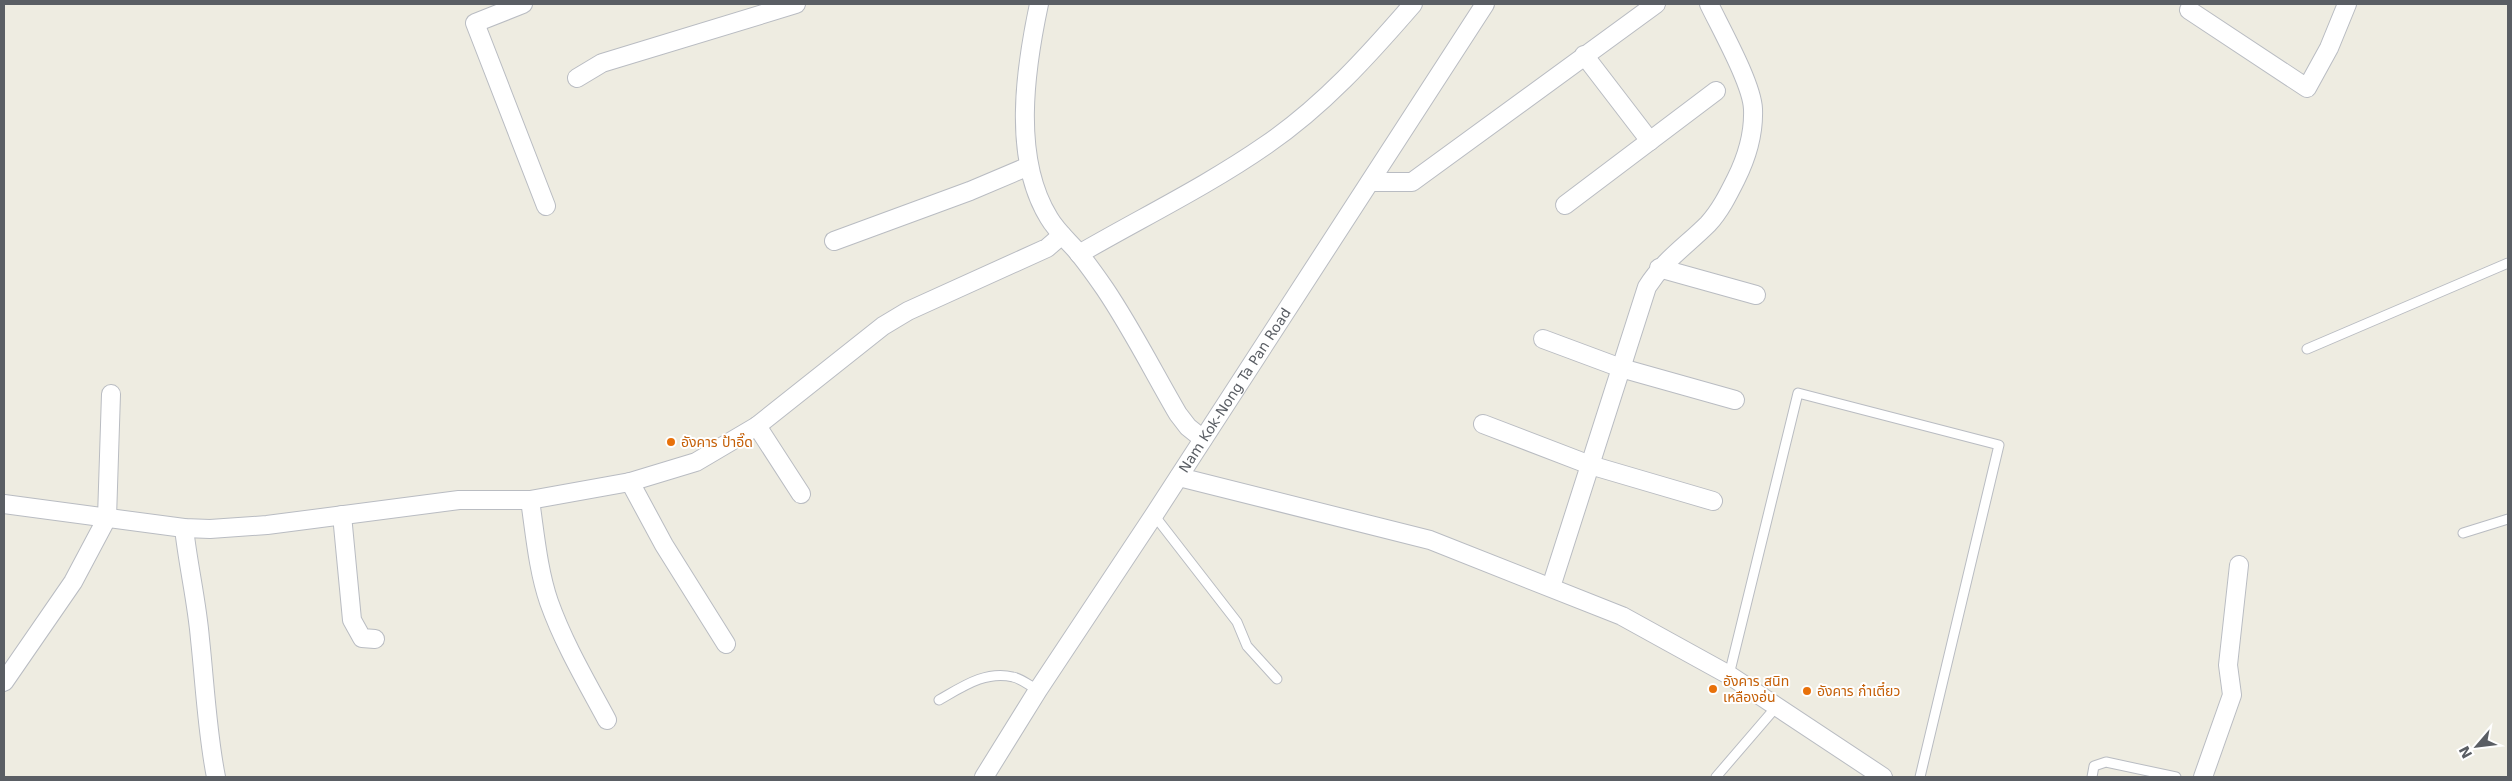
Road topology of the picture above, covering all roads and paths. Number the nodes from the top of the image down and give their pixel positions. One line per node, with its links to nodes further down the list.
1 (523, 4): 17 (street)
2 (796, 4): 11 (street)
3 (1039, 4): 14 (street)
4 (1413, 4): 20 (street)
5 (1485, 4): 15 (street, Nam Kok-Nong Ta Pan Road)
6 (1656, 4): 10 (street)
7 (1709, 4): 22 (street)
8 (2347, 4): 9 (street)
9 (2189, 10)
10 (1584, 55): 13 (street); 15 (street)
11 (577, 78)
12 (1716, 91): 13 (street)
13 (1650, 141): 16 (street)
14 (1029, 166): 18 (street); 19 (street)
15 (1370, 182): 31 (street, Nam Kok-Nong Ta Pan Road)
16 (1565, 205)
17 (546, 206)
18 (1062, 235): 20 (street); 30 (street)
19 (834, 241)
20 (1079, 254): 31 (street)
21 (2508, 263): 25 (lane)
22 (1659, 268): 23 (street); 26 (street)
23 (1756, 294)
24 (1544, 339): 26 (street)
25 (2307, 349)
26 (1621, 368): 28 (street); 32 (street)
27 (111, 394): 41 (street)
28 (1736, 400)
29 (1484, 424): 32 (street)
30 (757, 426): 34 (street); 35 (street)
31 (1203, 439): 33 (street, Nam Kok-Nong Ta Pan Road)
32 (1590, 465): 37 (street); 46 (street)
33 (1179, 477): 40 (street, Nam Kok-Nong Ta Pan Road); 46 (street)
34 (630, 482): 36 (street); 48 (street)
35 (801, 494)
36 (530, 500): 39 (street); 55 (street)
37 (1714, 501)
38 (4, 504): 41 (street)
39 (342, 515): 43 (street); 47 (street)
40 (1154, 515): 50 (lane); 52 (street, Nam Kok-Nong Ta Pan Road)
41 (107, 518): 43 (street); 51 (street)
42 (2508, 519): 44 (lane)
43 (184, 528): 57 (street)
44 (2463, 533)
45 (2239, 565): 63 (street)
46 (1551, 587): 49 (street)
47 (375, 638)
48 (726, 644)
49 (1729, 676): 54 (street); 60 (lane)
50 (1277, 679)
51 (4, 682)
52 (1038, 690): 53 (lane); 56 (street, Nam Kok-Nong Ta Pan Road)
53 (939, 700)
54 (1777, 706): 58 (lane); 59 (street)
55 (607, 720)
56 (990, 775)
57 (216, 777)
58 (1716, 777)
59 (1883, 777)
60 (1920, 777)
61 (2092, 777): 62 (lane)
62 (2176, 777)
63 (2203, 777)

